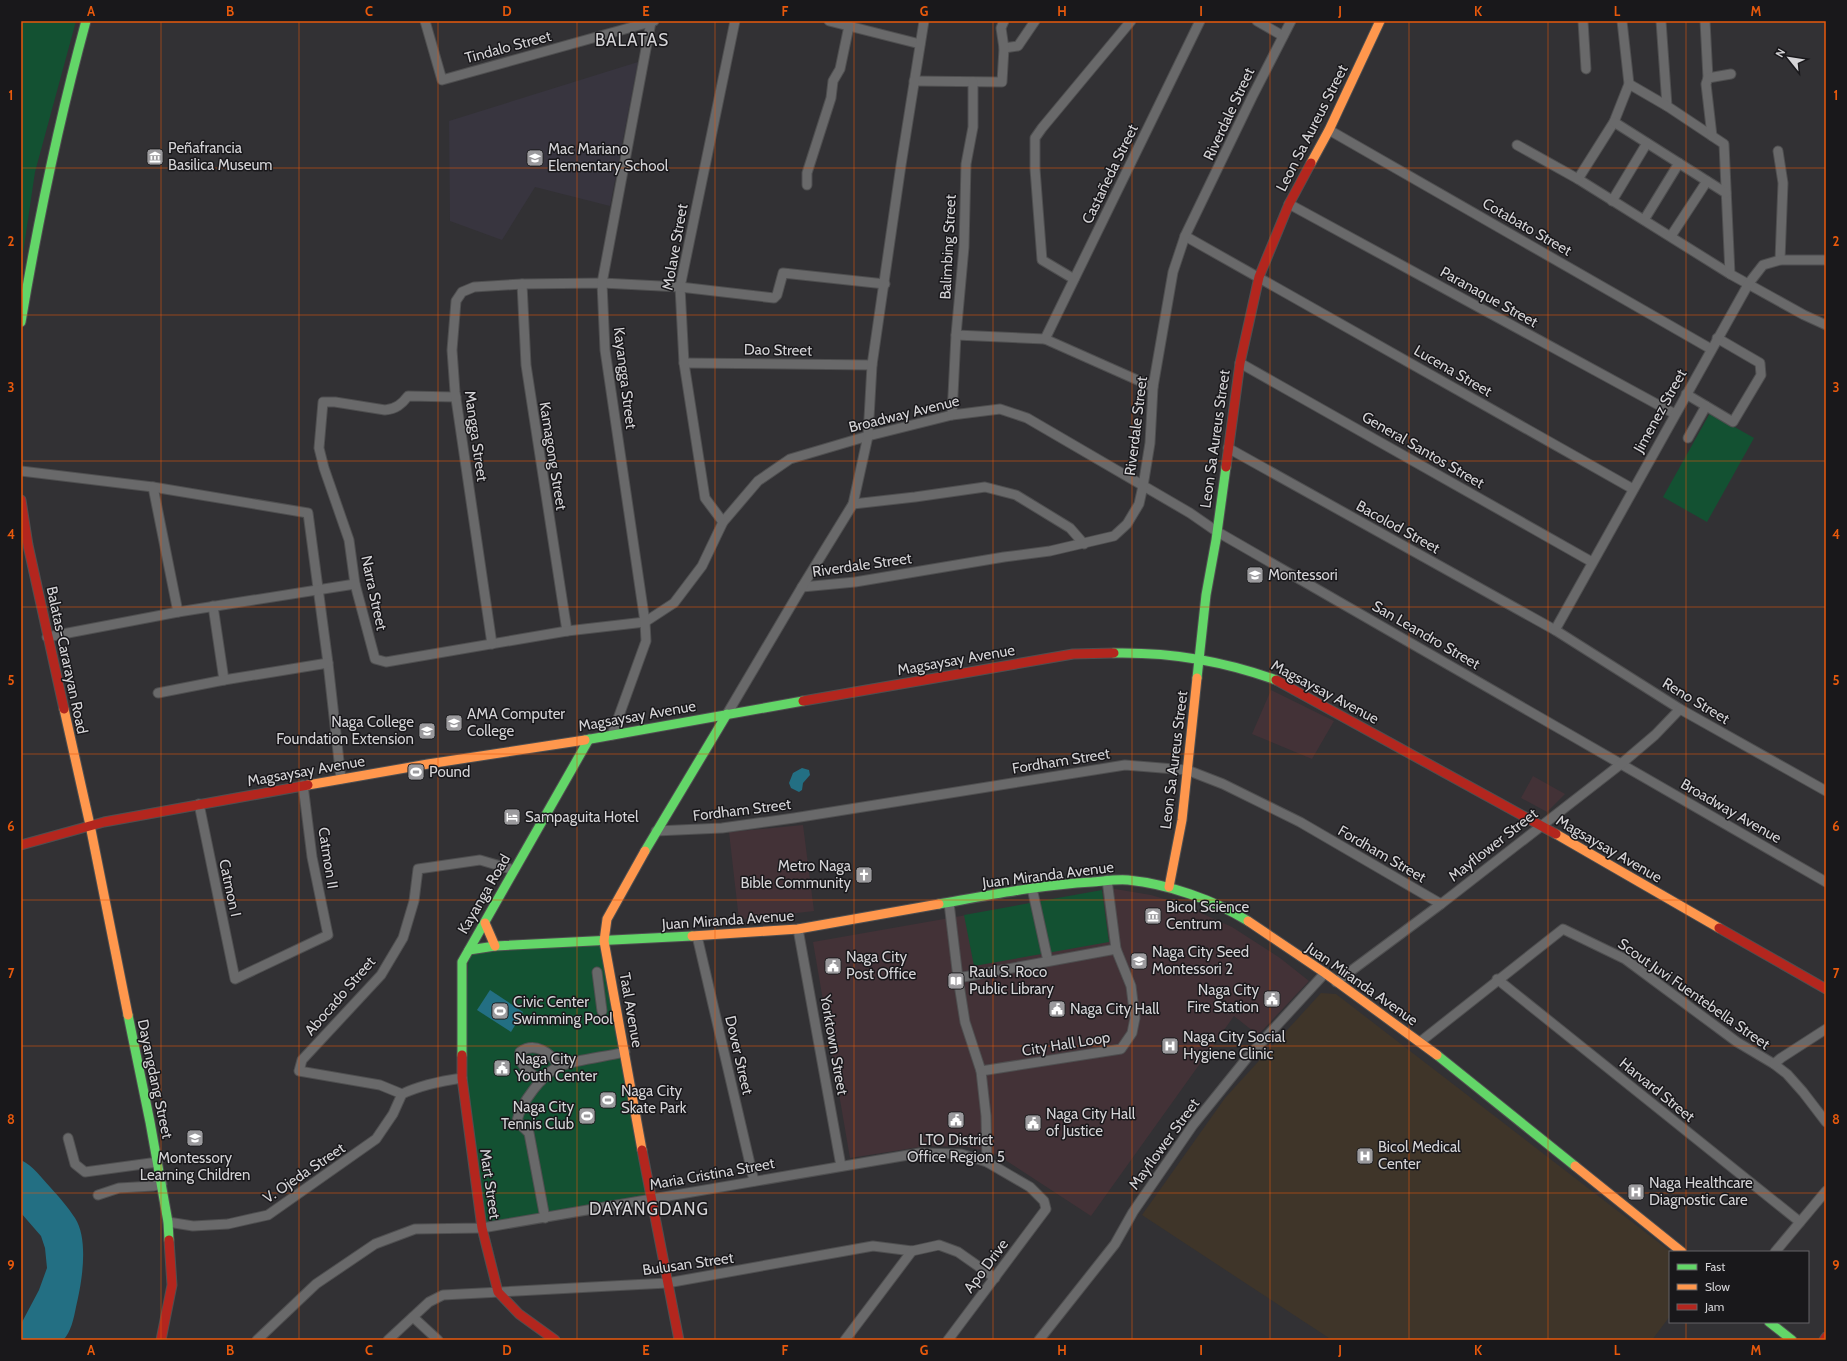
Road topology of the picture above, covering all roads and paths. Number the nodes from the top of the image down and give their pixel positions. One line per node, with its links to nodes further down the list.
1 (86, 21): 55 (street)
2 (425, 21): 3 (street, Tindalo Street)
3 (652, 21): 50 (street, Kayangga Street)
4 (735, 21): 54 (street, Molave Street)
5 (829, 21): 18 (street)
6 (924, 21): 20 (street)
7 (1004, 21): 21 (street)
8 (1035, 21): 21 (street)
9 (1131, 21): 49 (street)
10 (1200, 21): 49 (street, Castañeda Street)
11 (1257, 21): 19 (street)
12 (1291, 21): 19 (street, Riverdale Street)
13 (1380, 21): 30 (street, Leon Sa Aureus Street)
14 (1584, 21): 22 (street)
15 (1622, 21): 27 (street)
16 (1661, 21): 28 (street)
17 (1704, 21): 24 (street)
18 (849, 26): 20 (street); 38 (street)
19 (1283, 36): 43 (street, Riverdale Street)
20 (920, 44): 25 (street)
21 (1004, 48): 26 (street)
22 (1586, 69)
23 (1731, 74): 24 (street)
24 (1708, 78): 31 (street)
25 (914, 81): 26 (street); 53 (street)
26 (973, 82): 57 (street, Balimbing Street)
27 (1629, 84): 28 (street); 29 (street)
28 (1667, 106): 31 (street)
29 (1614, 122): 32 (street); 36 (street)
30 (1328, 130): 41 (street, Leon Sa Aureus Street); 60 (street, Cotabato Street)
31 (1712, 136): 39 (street)
32 (1647, 143): 35 (street); 40 (street)
33 (1517, 145): 36 (street)
34 (1778, 150): 45 (street)
35 (1679, 163): 37 (street); 42 (street)
36 (1578, 179): 40 (street)
37 (1707, 181): 39 (street); 44 (street)
38 (807, 185)
39 (1726, 193): 47 (street)
40 (1612, 201): 42 (street)
41 (1289, 204): 48 (street, Leon Sa Aureus Street); 68 (street, Paranaque Street)
42 (1644, 220): 44 (street)
43 (1185, 236): 48 (street, Lucena Street); 64 (street, Riverdale Street)
44 (1671, 236): 47 (street)
45 (1780, 260): 46 (street, Jimenez Street); 51 (street, Jimenez Street)
46 (1826, 260)
47 (1730, 274): 51 (street)
48 (1259, 277): 62 (street, Leon Sa Aureus Street); 76 (street, Lucena Street)
49 (1074, 279): 59 (street, Castañeda Street)
50 (602, 283): 52 (street, Mangga Street); 54 (street, Mangga Street); 88 (street, Kayangga Street)
51 (1749, 283): 56 (street); 58 (street, Jimenez Street)
52 (522, 284): 66 (street, Mangga Street); 90 (street, Kamagong Street)
53 (885, 284): 54 (street, Mangga Street); 63 (street)
54 (680, 287): 61 (street, Molave Street)
55 (21, 322)
56 (1826, 325)
57 (956, 335): 59 (street); 69 (street, Balimbing Street)
58 (1717, 338): 60 (street, Jimenez Street); 67 (street)
59 (1045, 339): 64 (street)
60 (1711, 349): 65 (street, Jimenez Street)
61 (684, 363): 63 (street, Dao Street); 79 (street, Molave Street)
62 (1240, 363): 72 (street, Leon Sa Aureus Street); 82 (street, General Santos Street)
63 (872, 366): 70 (street)
64 (1153, 386): 74 (street, Riverdale Street)
65 (1686, 394): 67 (street); 68 (street, Jimenez Street)
66 (456, 397): 83 (street, Narra Street); 92 (street, Mangga Street)
67 (1706, 406): 71 (street)
68 (1675, 414): 76 (street, Jimenez Street)
69 (952, 415): 70 (street, Broadway Avenue); 74 (street, Broadway Avenue)
70 (868, 436): 78 (street); 79 (street, Broadway Avenue)
71 (1688, 438)
72 (1228, 448): 80 (street, Leon Sa Aureus Street); 89 (street, Bacolod Street)
73 (21, 470): 75 (street)
74 (1143, 486): 80 (street, Broadway Avenue); 81 (street, Riverdale Street)
75 (153, 487): 85 (street); 87 (street)
76 (1633, 489): 82 (street, Jimenez Street)
77 (21, 500): 91 (street, Balatas-Cararayan Road)
78 (853, 504): 81 (street); 84 (street)
79 (723, 522): 88 (street, Broadway Avenue)
80 (1216, 531): 93 (street, Leon Sa Aureus Street); 101 (street, San Leandro Street)
81 (1084, 544): 84 (street, Riverdale Street)
82 (1592, 562): 89 (street, Jimenez Street)
83 (355, 584): 85 (street); 92 (street, Narra Street)
84 (802, 587): 98 (street)
85 (319, 590): 86 (street); 94 (street)
86 (213, 606): 87 (street); 95 (street)
87 (178, 612): 91 (street)
88 (645, 622): 90 (street, Narra Street); 99 (street, Kayangga Street)
89 (1555, 630): 97 (street, Reno Street)
90 (567, 631): 92 (street, Narra Street)
91 (48, 637): 107 (street, Balatas-Cararayan Road)
92 (492, 644)
93 (1201, 658): 98 (street, Magsaysay Avenue); 102 (street, Leon Sa Aureus Street); 108 (street, Magsaysay Avenue)
94 (328, 663): 95 (street); 103 (street)
95 (224, 680): 96 (street)
96 (158, 693)
97 (1680, 708): 101 (street, Mayflower Street); 105 (street, Reno Street)
98 (727, 714): 99 (street, Magsaysay Avenue); 109 (street, Taal Avenue)
99 (612, 735): 100 (street, Magsaysay Avenue)
100 (589, 739): 103 (street, Magsaysay Avenue); 111 (street, Kayanga Road)
101 (1621, 764): 108 (street, Mayflower Street); 113 (street, Broadway Avenue)
102 (1187, 770): 109 (street, Fordham Street); 114 (street, Leon Sa Aureus Street); 117 (street, Fordham Street)
103 (341, 779): 104 (street, Magsaysay Avenue)
104 (303, 785): 106 (street, Magsaysay Avenue); 129 (street, Catmon II)
105 (1826, 792)
106 (199, 804): 107 (street, Magsaysay Avenue); 129 (street, Catmon I)
107 (90, 825): 110 (street, Magsaysay Avenue); 145 (street, Dayangdang Street)
108 (1541, 826): 117 (street, Mayflower Street); 132 (street, Magsaysay Avenue)
109 (656, 831): 121 (street, Taal Avenue)
110 (21, 844)
111 (514, 870): 118 (street, Kayanga Road); 142 (street, Abocado Street)
112 (1107, 880): 114 (street, Juan Miranda Avenue); 115 (street, Juan Miranda Avenue); 123 (street, City Hall Loop)
113 (1826, 882)
114 (1169, 887): 127 (street, Juan Miranda Avenue)
115 (1032, 888): 116 (street, Juan Miranda Avenue); 125 (street)
116 (949, 903): 119 (street, Juan Miranda Avenue); 128 (street)
117 (1441, 904): 131 (street, Mayflower Street)
118 (485, 922): 122 (street); 124 (street, Kayanga Road)
119 (798, 929): 120 (street, Juan Miranda Avenue); 147 (street, Yorktown Street)
120 (697, 936): 121 (street, Juan Miranda Avenue); 148 (street, Dover Street)
121 (604, 941): 122 (street, Juan Miranda Avenue); 136 (street, Taal Avenue)
122 (495, 946): 124 (street, Juan Miranda Avenue)
123 (1116, 949): 125 (street); 139 (street, City Hall Loop)
124 (469, 950): 140 (street, Kayanga Road)
125 (1048, 961): 128 (street)
126 (596, 972): 133 (street)
127 (1325, 974): 131 (street, Juan Miranda Avenue); 175 (street, Mayflower Street)
128 (958, 978): 139 (street)
129 (235, 979)
130 (1497, 979): 135 (street, Scout Juvi Fuentebella Street); 137 (street, Scout Juvi Fuentebella Street); 156 (street, Harvard Street)
131 (1336, 982): 135 (street, Juan Miranda Avenue)
132 (1826, 989)
133 (602, 1011)
134 (1826, 1029): 137 (street)
135 (1420, 1042): 159 (street, Juan Miranda Avenue)
136 (625, 1052): 138 (street); 152 (street, Taal Avenue)
137 (1774, 1064): 143 (street, Scout Juvi Fuentebella Street)
138 (559, 1066): 141 (street); 141 (street)
139 (981, 1071): 146 (street)
140 (462, 1078): 142 (street); 157 (street, Mart Street)
141 (541, 1081): 154 (street)
142 (402, 1094): 155 (street, V. Ojeda Street)
143 (1826, 1122)
144 (68, 1138): 145 (street)
145 (158, 1162): 149 (street, Dayangdang Street)
146 (987, 1162): 147 (street, Maria Cristina Street); 153 (street, Maria Cristina Street)
147 (841, 1166): 148 (street, Maria Cristina Street)
148 (754, 1181): 152 (street, Maria Cristina Street)
149 (162, 1184): 151 (street); 155 (street, Dayangdang Street)
150 (1826, 1192): 156 (street)
151 (98, 1195)
152 (652, 1200): 154 (street, Maria Cristina Street); 162 (street, Taal Avenue)
153 (1046, 1209): 161 (street, Apo Drive)
154 (545, 1218): 157 (street, Maria Cristina Street)
155 (168, 1222): 167 (street, Dayangdang Street)
156 (1800, 1222): 160 (street)
157 (482, 1228): 163 (street, Mart Street); 168 (street, Maria Cristina Street)
158 (912, 1251): 161 (street, Bulusan Street); 162 (street, Bulusan Street); 173 (street)
159 (1681, 1251)
160 (1776, 1251)
161 (995, 1278): 174 (street, Apo Drive)
162 (667, 1283): 163 (street, Bulusan Street); 172 (street, Taal Avenue)
163 (498, 1292): 164 (street, Bulusan Street); 171 (street)
164 (413, 1317): 169 (street, Bulusan Street); 170 (street)
165 (1770, 1323): 176 (street)
166 (1826, 1337): 177 (street)
167 (161, 1340)
168 (257, 1340)
169 (388, 1340)
170 (438, 1340)
171 (555, 1340)
172 (679, 1340)
173 (845, 1340)
174 (948, 1340)
175 (1039, 1340)
176 (1792, 1340)
177 (1824, 1340)

